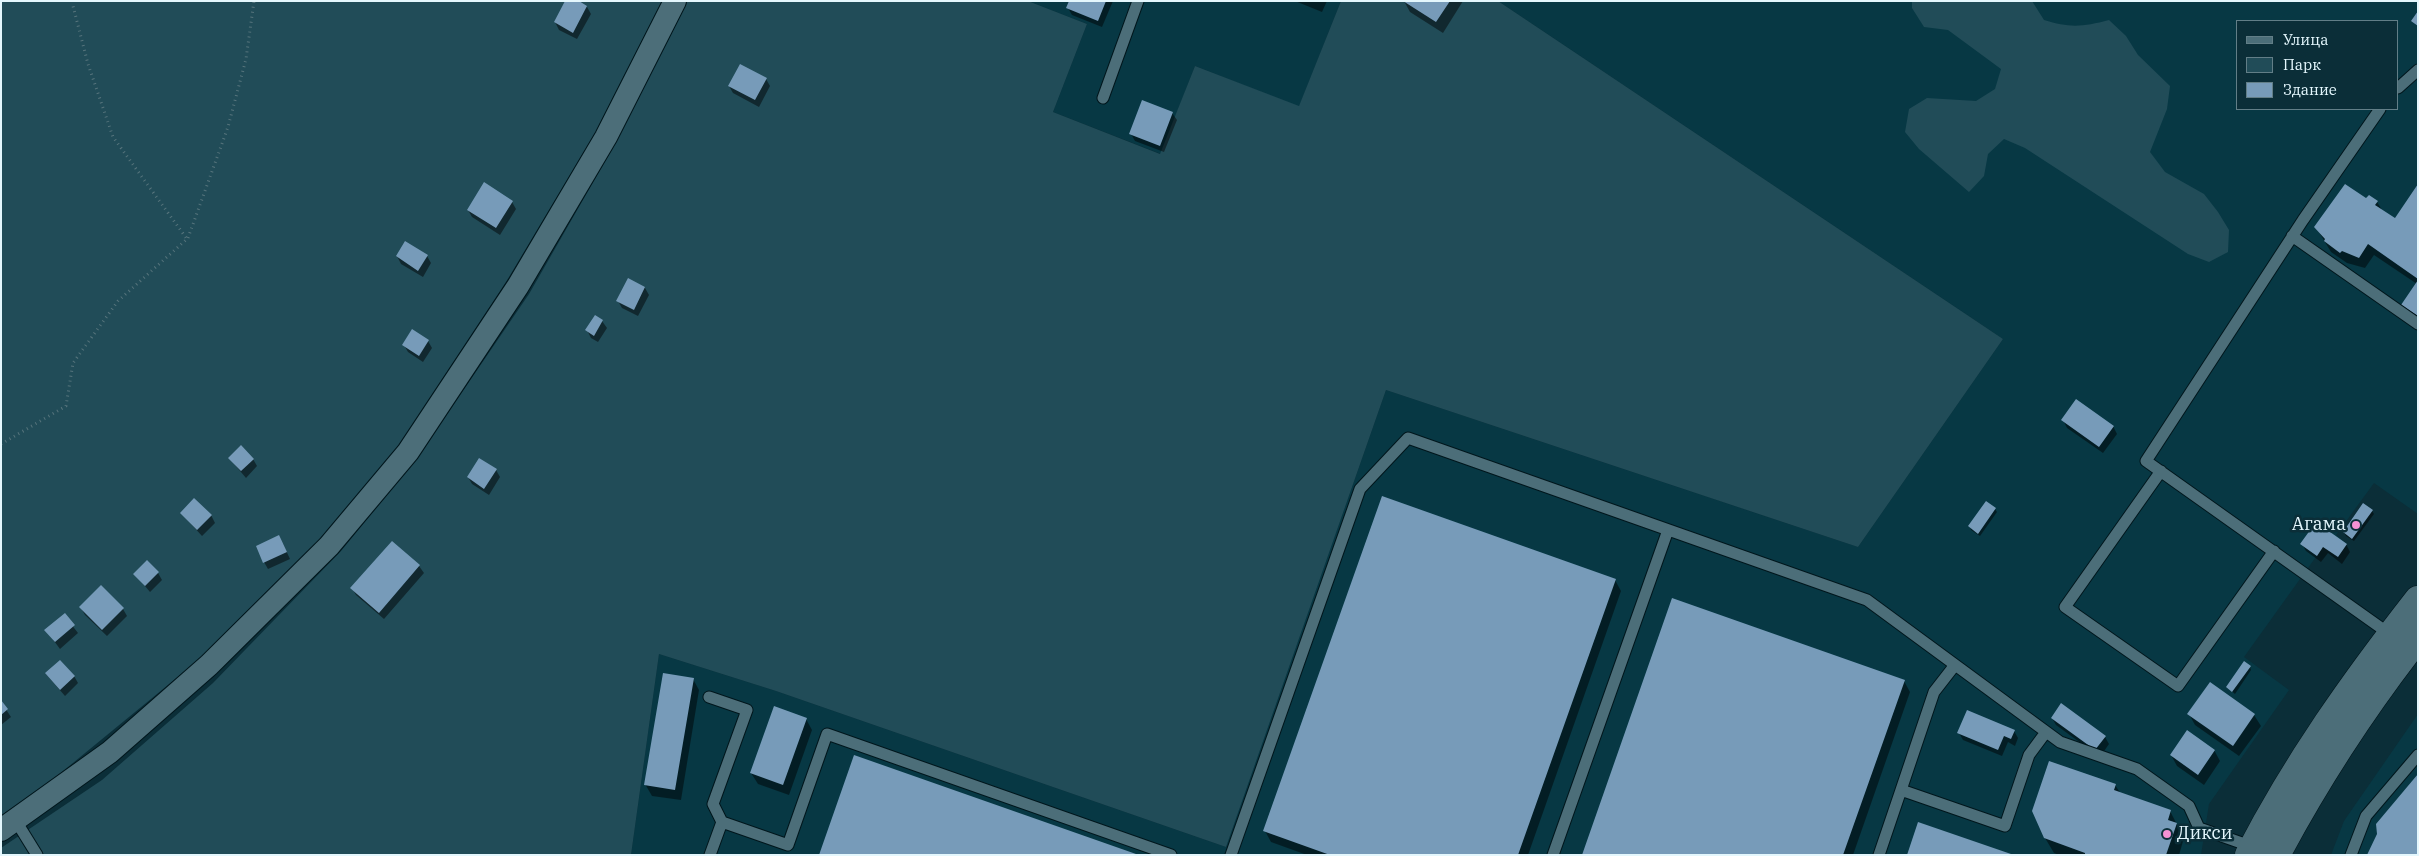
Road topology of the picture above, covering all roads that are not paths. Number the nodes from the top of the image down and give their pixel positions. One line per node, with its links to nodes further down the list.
1 (675, 1): 20 (street)
2 (1138, 1): 5 (lane)
3 (2418, 70): 4 (lane)
4 (2399, 87)
5 (1103, 98)
6 (2379, 110): 7 (lane)
7 (2292, 236): 8 (lane); 9 (lane)
8 (2418, 324)
9 (2161, 471): 11 (lane); 11 (lane)
10 (1668, 530): 14 (lane); 25 (lane); 26 (lane)
11 (2274, 551): 13 (lane)
12 (2418, 600): 13 (main road)
13 (2406, 640): 21 (main road)
14 (1955, 665): 16 (lane); 18 (lane)
15 (709, 697): 19 (lane)
16 (2046, 732): 18 (lane); 21 (lane)
17 (2418, 755): 28 (lane)
18 (1901, 790): 27 (lane)
19 (722, 822): 23 (lane); 24 (lane)
20 (9, 826): 22 (lane)
21 (2260, 852)
22 (37, 855)
23 (710, 855)
24 (1171, 855)
25 (1231, 855)
26 (1553, 855)
27 (1879, 855)
28 (2351, 855)

